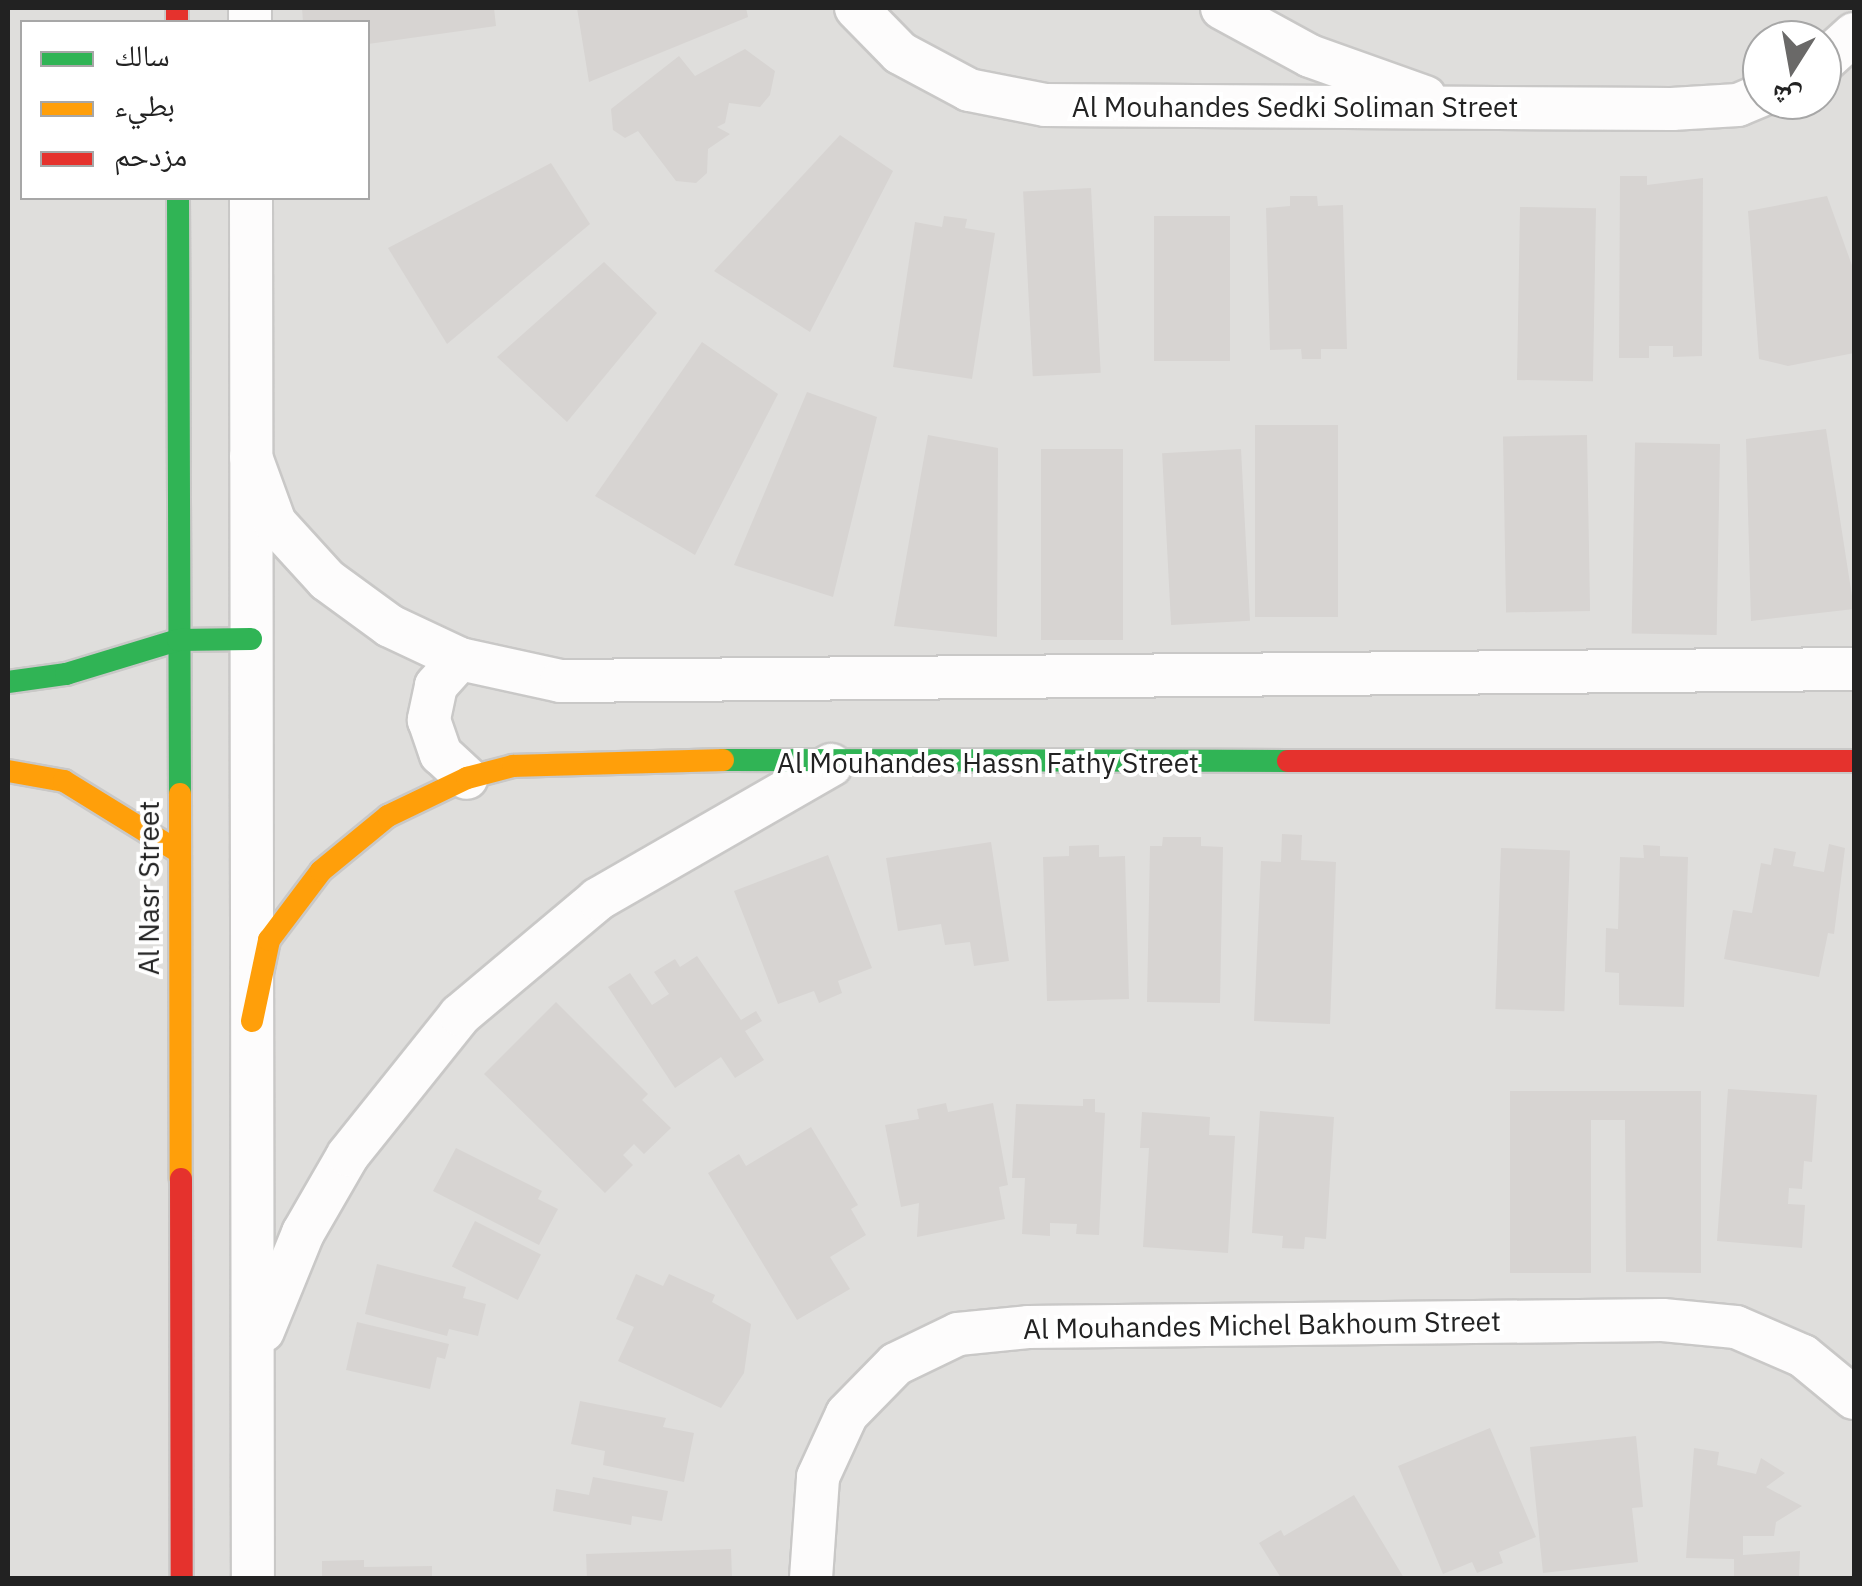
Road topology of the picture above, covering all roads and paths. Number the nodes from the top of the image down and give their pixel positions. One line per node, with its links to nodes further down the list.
1 (856, 8): 4 (street, Al Mouhandes Sedki Soliman Street)
2 (1222, 8): 4 (street)
3 (1742, 103): 4 (street, Al Mouhandes Sedki Soliman Street)
4 (1453, 107)
5 (178, 200): 9 (street, Al Nasr Street)
6 (251, 200): 7 (street)
7 (251, 458): 8 (street); 10 (street)
8 (251, 639): 9 (street); 18 (street)
9 (178, 640): 12 (street); 17 (street, Al Nasr Street)
10 (460, 659): 11 (street); 16 (street)
11 (1853, 668)
12 (8, 682)
13 (1854, 761): 14 (street, Al Mouhandes Hassn Fathy Street)
14 (830, 764): 16 (street, Al Mouhandes Hassn Fathy Street); 20 (street)
15 (8, 770): 17 (street)
16 (467, 778): 18 (street, Al Mouhandes Hassn Fathy Street)
17 (179, 852): 21 (street, Al Nasr Street)
18 (252, 1021): 20 (street)
19 (1854, 1398): 23 (street, Al Mouhandes Michel Bakhoum Street)
20 (252, 1400): 22 (street)
21 (182, 1578)
22 (253, 1578)
23 (811, 1578)

